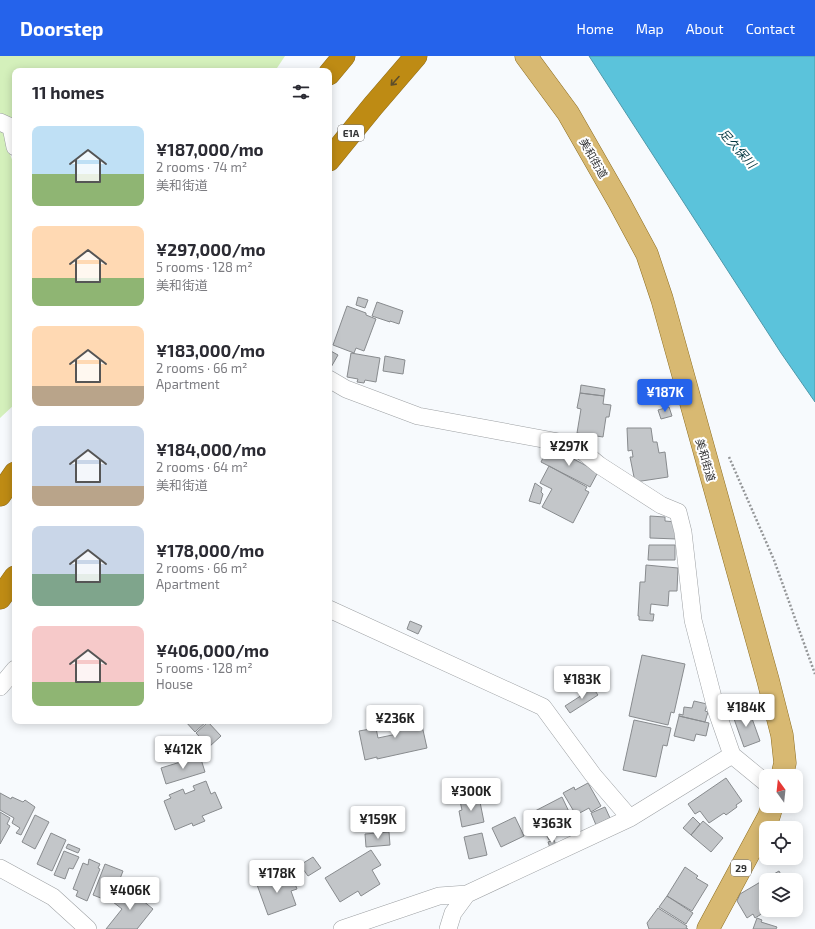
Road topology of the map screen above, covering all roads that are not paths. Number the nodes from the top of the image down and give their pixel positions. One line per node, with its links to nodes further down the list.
1 (344, 56): 4 (highway)
2 (416, 56): 7 (highway, E1A, one-way to 7)
3 (526, 56): 17 (main road, 美和街道)
4 (332, 70)
5 (0, 122): 6 (street)
6 (12, 132)
7 (332, 156)
8 (332, 381): 16 (street)
9 (12, 478): 10 (highway)
10 (0, 495)
11 (12, 581): 12 (highway)
12 (0, 598)
13 (332, 611): 20 (street)
14 (12, 673): 15 (street)
15 (0, 688)
16 (732, 755): 18 (street); 20 (street)
17 (784, 769)
18 (759, 777)
19 (770, 813): 26 (main road, 29)
20 (630, 818): 22 (street)
21 (0, 868): 23 (street)
22 (467, 894): 24 (street); 25 (street)
23 (88, 929)
24 (342, 929)
25 (448, 929)
26 (708, 929)

